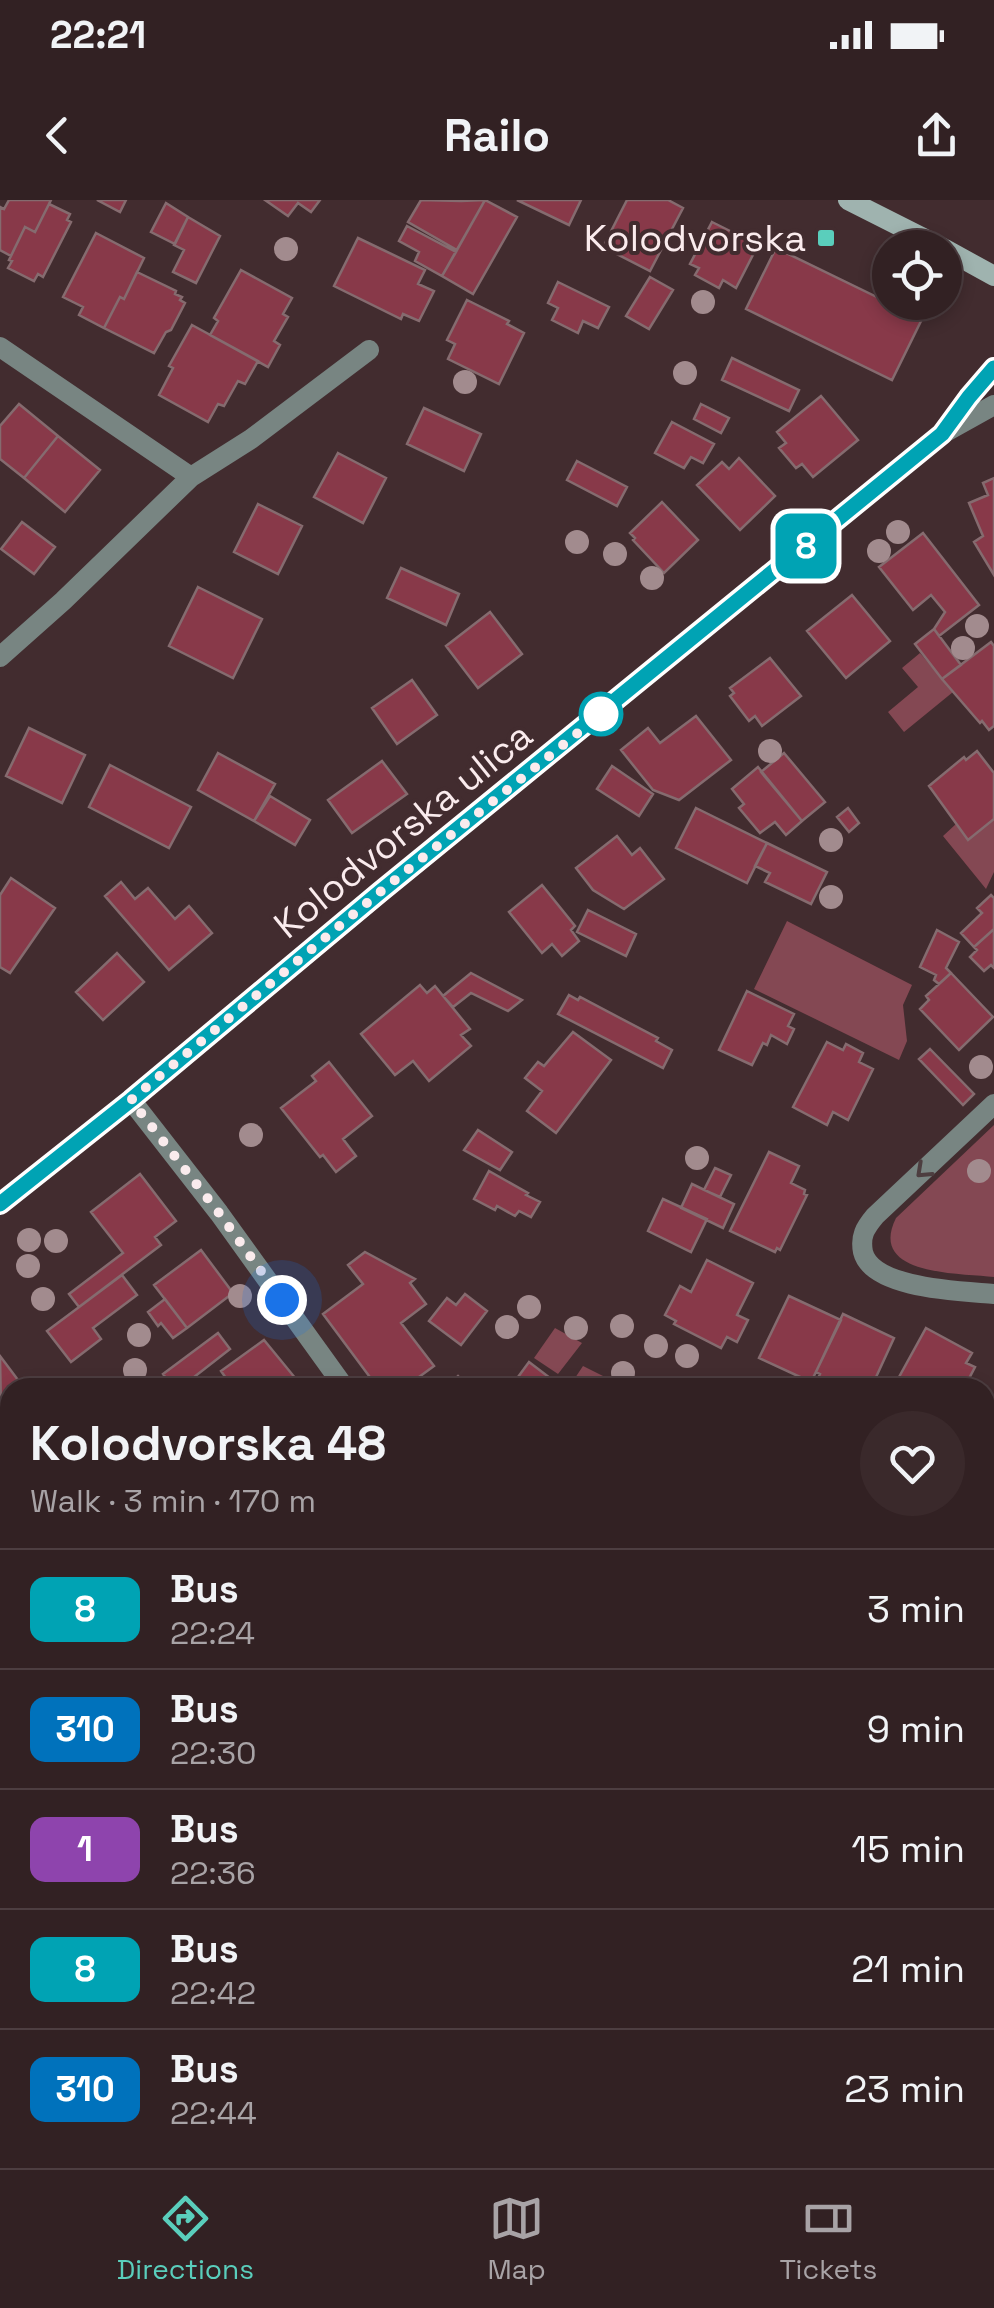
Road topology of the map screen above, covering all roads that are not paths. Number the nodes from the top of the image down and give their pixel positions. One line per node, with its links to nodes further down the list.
1 (848, 200): 2 (main road)
2 (908, 230)
3 (962, 258): 4 (main road)
4 (994, 276)
5 (0, 347): 10 (street)
6 (369, 350): 10 (street)
7 (994, 368): 9 (street, Kolodvorska ulica)
8 (994, 405): 9 (street, Kolodvorska ulica)
9 (942, 434): 12 (street, Kolodvorska ulica)
10 (191, 477): 11 (street)
11 (0, 656)
12 (131, 1100): 14 (street, Kolodvorska ulica); 16 (street)
13 (994, 1104): 15 (street, one-way to 15)
14 (0, 1204)
15 (994, 1294)
16 (338, 1378)

